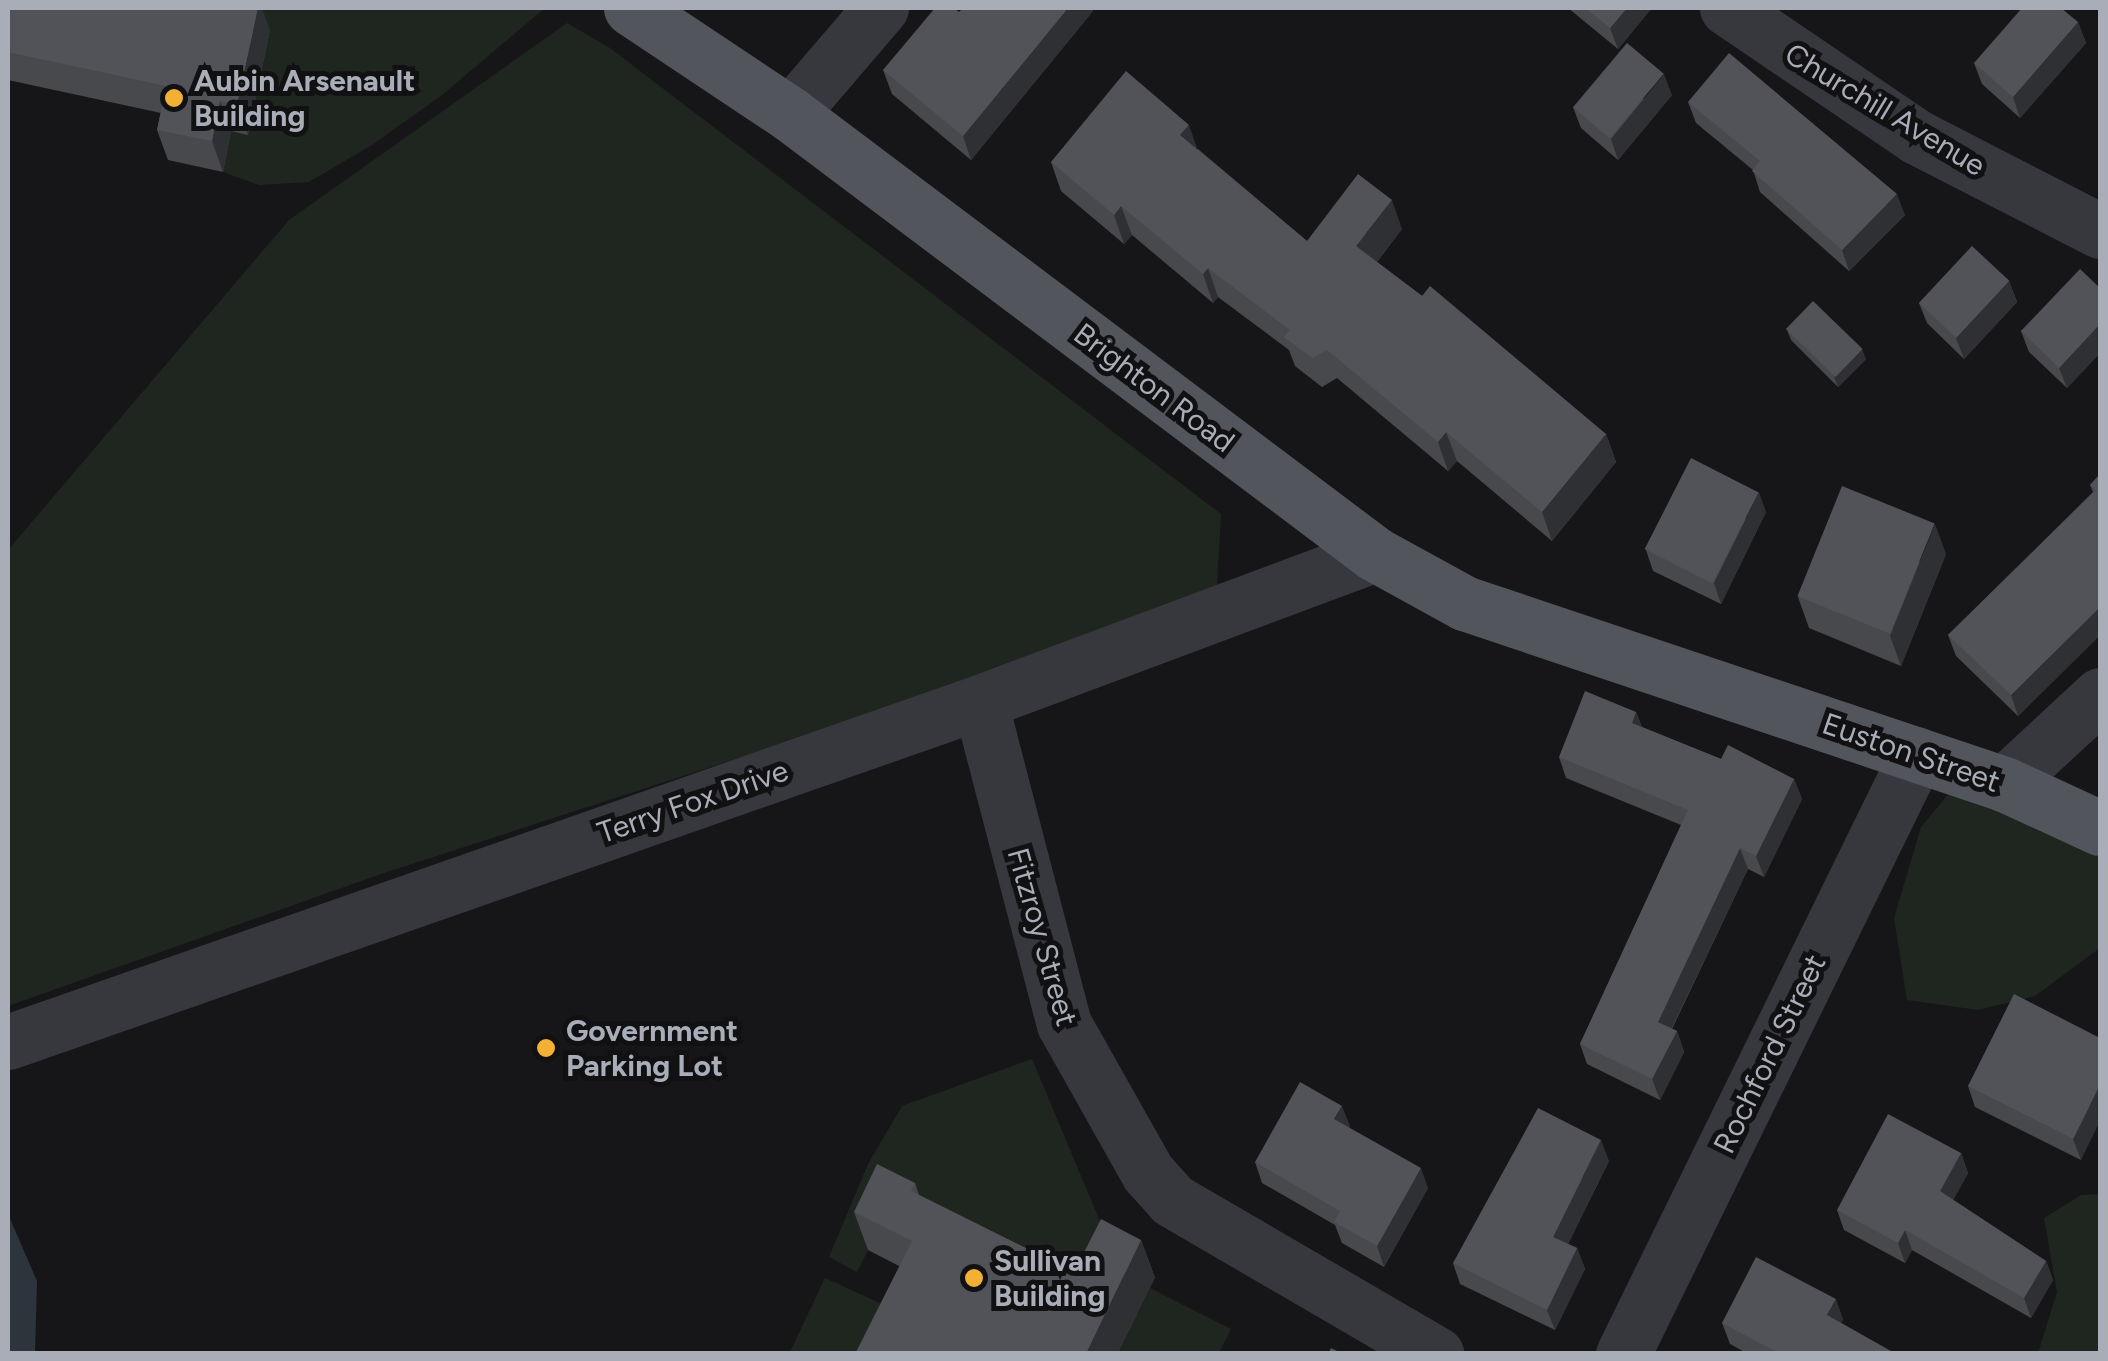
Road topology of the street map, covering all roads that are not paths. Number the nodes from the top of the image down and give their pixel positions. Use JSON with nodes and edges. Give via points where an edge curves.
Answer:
{"nodes":[{"id":1,"x":631,"y":8,"type":"edge"},
{"id":2,"x":881,"y":8,"type":"edge"},
{"id":3,"x":1727,"y":8,"type":"edge"},
{"id":4,"x":790,"y":114,"type":"junction"},
{"id":5,"x":2100,"y":231,"type":"edge"},
{"id":6,"x":1375,"y":554,"type":"junction"},
{"id":7,"x":1718,"y":688,"type":"joint"},
{"id":8,"x":2100,"y":694,"type":"edge"},
{"id":9,"x":980,"y":702,"type":"junction"},
{"id":10,"x":1917,"y":754,"type":"junction"},
{"id":11,"x":2004,"y":784,"type":"junction"},
{"id":12,"x":2100,"y":828,"type":"edge"},
{"id":13,"x":8,"y":1042,"type":"edge"},
{"id":14,"x":1436,"y":1354,"type":"edge"},
{"id":15,"x":1623,"y":1354,"type":"edge"}],
"edges":[{"from":1,"to":4,"type":"main road","name":"Brighton Road"},
{"from":2,"to":4,"type":"street"},
{"from":3,"to":5,"type":"street","name":"Churchill Avenue","via":[[1917,138]]},
{"from":4,"to":6,"type":"main road","name":"Brighton Road"},
{"from":6,"to":7,"type":"main road","name":"Brighton Road","via":[[1464,603]]},
{"from":6,"to":9,"type":"street","name":"Terry Fox Drive"},
{"from":7,"to":10,"type":"main road","name":"Euston Street"},
{"from":8,"to":11,"type":"street"},
{"from":9,"to":13,"type":"street","name":"Terry Fox Drive"},
{"from":9,"to":14,"type":"street","name":"Fitzroy Street","via":[[1064,1024],[1148,1173],[1172,1200]]},
{"from":10,"to":11,"type":"main road","name":"Euston Street"},
{"from":10,"to":15,"type":"street","name":"Rochford Street"},
{"from":11,"to":12,"type":"main road","name":"Euston Street"}]}
